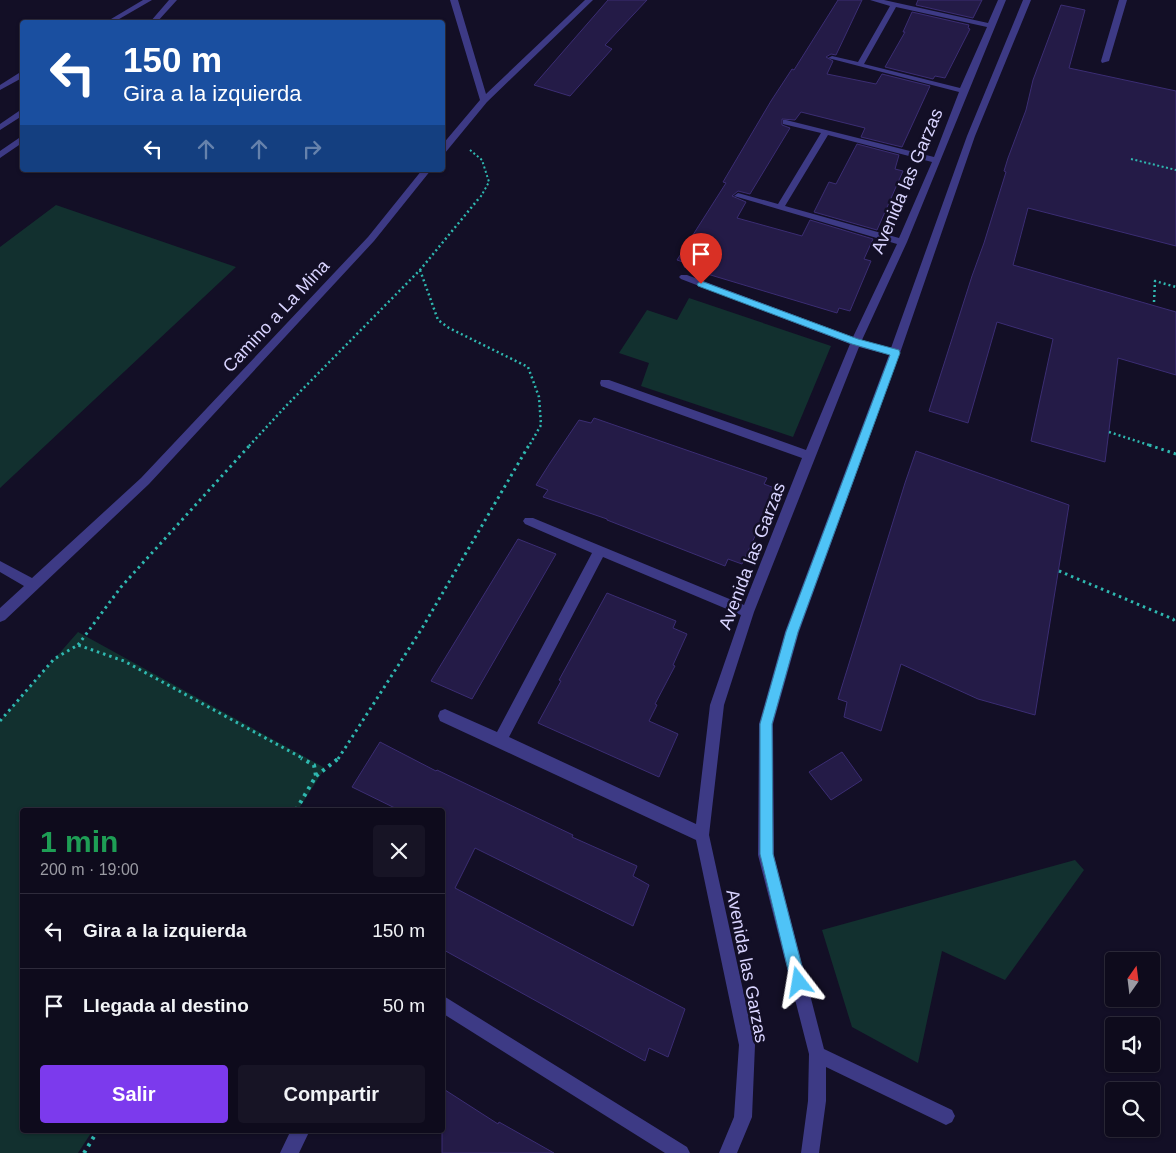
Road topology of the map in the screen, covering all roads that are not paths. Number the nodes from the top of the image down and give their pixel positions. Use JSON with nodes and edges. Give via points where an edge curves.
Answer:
{"nodes":[{"id":1,"x":148,"y":0,"type":"edge"},
{"id":2,"x":173,"y":0,"type":"edge"},
{"id":3,"x":454,"y":0,"type":"edge"},
{"id":4,"x":589,"y":0,"type":"edge"},
{"id":5,"x":874,"y":0,"type":"edge"},
{"id":6,"x":1002,"y":0,"type":"edge"},
{"id":7,"x":1027,"y":0,"type":"edge"},
{"id":8,"x":1123,"y":0,"type":"edge"},
{"id":9,"x":894,"y":4,"type":"junction"},
{"id":10,"x":113,"y":20,"type":"edge"},
{"id":11,"x":157,"y":20,"type":"edge"},
{"id":12,"x":991,"y":26,"type":"junction"},
{"id":13,"x":832,"y":58,"type":"dead end"},
{"id":14,"x":1105,"y":60,"type":"dead end"},
{"id":15,"x":860,"y":65,"type":"junction"},
{"id":16,"x":20,"y":76,"type":"edge"},
{"id":17,"x":0,"y":88,"type":"edge"},
{"id":18,"x":963,"y":91,"type":"junction"},
{"id":19,"x":484,"y":100,"type":"junction"},
{"id":20,"x":20,"y":114,"type":"edge"},
{"id":21,"x":786,"y":122,"type":"dead end"},
{"id":22,"x":0,"y":128,"type":"edge"},
{"id":23,"x":826,"y":132,"type":"junction"},
{"id":24,"x":960,"y":134,"type":"junction"},
{"id":25,"x":20,"y":141,"type":"edge"},
{"id":26,"x":445,"y":148,"type":"edge"},
{"id":27,"x":0,"y":155,"type":"edge"},
{"id":28,"x":936,"y":160,"type":"junction"},
{"id":29,"x":425,"y":172,"type":"edge"},
{"id":30,"x":738,"y":196,"type":"dead end"},
{"id":31,"x":780,"y":208,"type":"junction"},
{"id":32,"x":902,"y":242,"type":"junction"},
{"id":33,"x":684,"y":278,"type":"dead end"},
{"id":34,"x":856,"y":342,"type":"junction"},
{"id":35,"x":896,"y":353,"type":"junction"},
{"id":36,"x":605,"y":383,"type":"dead end"},
{"id":37,"x":809,"y":456,"type":"junction"},
{"id":38,"x":529,"y":521,"type":"dead end"},
{"id":39,"x":600,"y":550,"type":"junction"},
{"id":40,"x":0,"y":566,"type":"edge"},
{"id":41,"x":32,"y":584,"type":"junction"},
{"id":42,"x":748,"y":612,"type":"junction"},
{"id":43,"x":0,"y":616,"type":"edge"},
{"id":44,"x":445,"y":716,"type":"dead end"},
{"id":45,"x":500,"y":740,"type":"junction"},
{"id":46,"x":702,"y":835,"type":"junction"},
{"id":47,"x":445,"y":1004,"type":"edge"},
{"id":48,"x":818,"y":1054,"type":"junction"},
{"id":49,"x":946,"y":1116,"type":"dead end"},
{"id":50,"x":299,"y":1133,"type":"edge"},
{"id":51,"x":289,"y":1153,"type":"edge"},
{"id":52,"x":681,"y":1153,"type":"edge"},
{"id":53,"x":728,"y":1153,"type":"edge"},
{"id":54,"x":810,"y":1153,"type":"edge"}],
"edges":[{"from":1,"to":10,"type":"street"},
{"from":2,"to":11,"type":"street"},
{"from":3,"to":19,"type":"street"},
{"from":4,"to":19,"type":"street"},
{"from":5,"to":9,"type":"street"},
{"from":6,"to":12,"type":"street","name":"Avenida las Garzas"},
{"from":7,"to":24,"type":"street","name":"Avenida las Garzas"},
{"from":8,"to":14,"type":"street"},
{"from":9,"to":12,"type":"street"},
{"from":9,"to":15,"type":"street"},
{"from":12,"to":18,"type":"street","name":"Avenida las Garzas"},
{"from":13,"to":15,"type":"street"},
{"from":15,"to":18,"type":"street"},
{"from":16,"to":17,"type":"street"},
{"from":18,"to":24,"type":"street","name":"Avenida las Garzas"},
{"from":19,"to":26,"type":"street"},
{"from":20,"to":22,"type":"street"},
{"from":21,"to":23,"type":"street"},
{"from":23,"to":28,"type":"street"},
{"from":23,"to":31,"type":"street"},
{"from":24,"to":28,"type":"street","name":"Avenida las Garzas"},
{"from":24,"to":35,"type":"street","name":"Avenida las Garzas"},
{"from":25,"to":27,"type":"street"},
{"from":28,"to":32,"type":"street","name":"Avenida las Garzas"},
{"from":29,"to":41,"type":"street","name":"Camino a La Mina","via":[[371,239],[145,481]]},
{"from":30,"to":31,"type":"street"},
{"from":31,"to":32,"type":"street"},
{"from":32,"to":34,"type":"street","name":"Avenida las Garzas"},
{"from":33,"to":34,"type":"street"},
{"from":34,"to":35,"type":"street"},
{"from":34,"to":37,"type":"street","name":"Avenida las Garzas"},
{"from":35,"to":48,"type":"street","name":"Avenida las Garzas","via":[[792,632],[766,724],[766,854]]},
{"from":36,"to":37,"type":"street"},
{"from":37,"to":42,"type":"street","name":"Avenida las Garzas"},
{"from":38,"to":39,"type":"street"},
{"from":39,"to":42,"type":"street"},
{"from":39,"to":45,"type":"street"},
{"from":40,"to":41,"type":"street"},
{"from":41,"to":43,"type":"street","name":"Camino a La Mina"},
{"from":42,"to":46,"type":"street","name":"Avenida las Garzas","via":[[717,705]]},
{"from":44,"to":45,"type":"street"},
{"from":45,"to":46,"type":"street"},
{"from":46,"to":53,"type":"street","name":"Avenida las Garzas","via":[[747,1045],[743,1117]]},
{"from":47,"to":52,"type":"street"},
{"from":48,"to":49,"type":"street"},
{"from":48,"to":54,"type":"street","name":"Avenida las Garzas","via":[[817,1101]]},
{"from":50,"to":51,"type":"street"}]}
